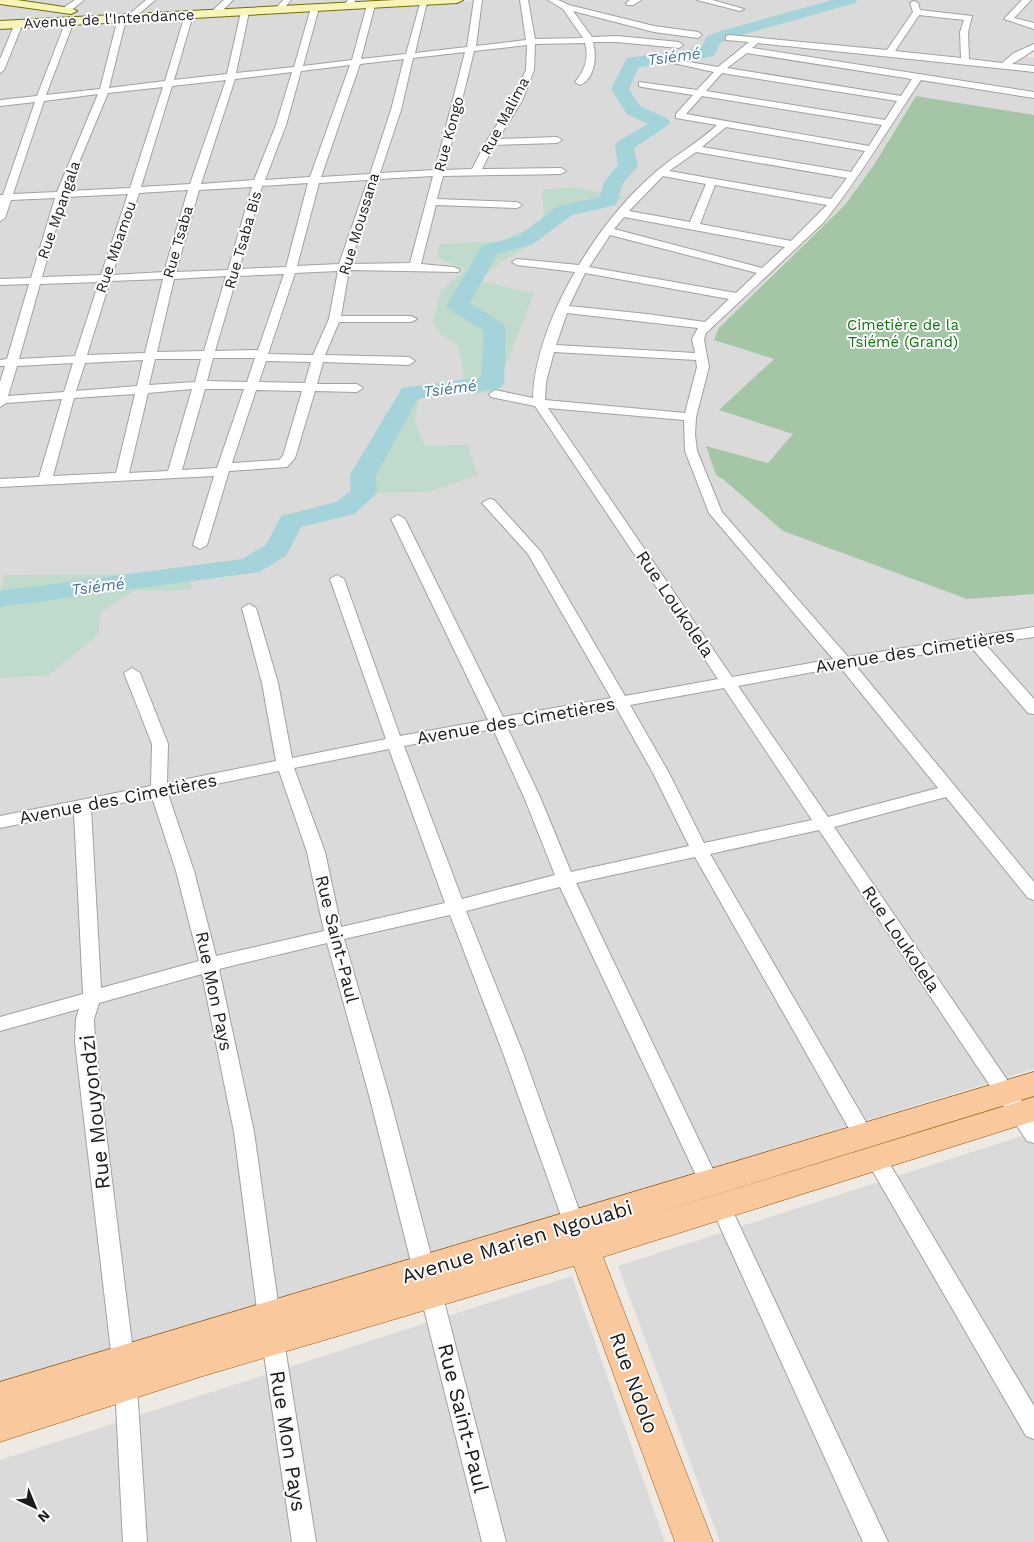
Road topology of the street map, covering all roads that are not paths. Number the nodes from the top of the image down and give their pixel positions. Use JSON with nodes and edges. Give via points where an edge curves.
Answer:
{"nodes":[{"id":1,"x":80,"y":0,"type":"edge"},
{"id":2,"x":151,"y":0,"type":"edge"},
{"id":3,"x":229,"y":0,"type":"edge"},
{"id":4,"x":287,"y":0,"type":"edge"},
{"id":5,"x":457,"y":0,"type":"edge"},
{"id":6,"x":478,"y":0,"type":"edge"},
{"id":7,"x":524,"y":0,"type":"edge"},
{"id":8,"x":552,"y":0,"type":"edge"},
{"id":9,"x":701,"y":0,"type":"edge"},
{"id":10,"x":1026,"y":0,"type":"edge"},
{"id":11,"x":913,"y":1,"type":"dead end"},
{"id":12,"x":2,"y":2,"type":"edge"},
{"id":13,"x":423,"y":2,"type":"junction"},
{"id":14,"x":349,"y":3,"type":"edge"},
{"id":15,"x":371,"y":5,"type":"junction"},
{"id":16,"x":566,"y":7,"type":"junction"},
{"id":17,"x":315,"y":8,"type":"junction"},
{"id":18,"x":740,"y":9,"type":"dead end"},
{"id":19,"x":278,"y":10,"type":"junction"},
{"id":20,"x":245,"y":12,"type":"junction"},
{"id":21,"x":917,"y":12,"type":"junction"},
{"id":22,"x":215,"y":13,"type":"junction"},
{"id":23,"x":189,"y":14,"type":"junction"},
{"id":24,"x":68,"y":16,"type":"junction"},
{"id":25,"x":126,"y":18,"type":"junction"},
{"id":26,"x":19,"y":23,"type":"junction"},
{"id":27,"x":0,"y":24,"type":"edge"},
{"id":28,"x":1034,"y":26,"type":"edge"},
{"id":29,"x":698,"y":35,"type":"dead end"},
{"id":30,"x":588,"y":38,"type":"junction"},
{"id":31,"x":729,"y":38,"type":"dead end"},
{"id":32,"x":756,"y":41,"type":"junction"},
{"id":33,"x":531,"y":42,"type":"junction"},
{"id":34,"x":679,"y":45,"type":"dead end"},
{"id":35,"x":471,"y":47,"type":"junction"},
{"id":36,"x":1034,"y":47,"type":"edge"},
{"id":37,"x":746,"y":50,"type":"junction"},
{"id":38,"x":889,"y":53,"type":"junction"},
{"id":39,"x":411,"y":55,"type":"junction"},
{"id":40,"x":965,"y":60,"type":"junction"},
{"id":41,"x":356,"y":62,"type":"junction"},
{"id":42,"x":676,"y":63,"type":"dead end"},
{"id":43,"x":1005,"y":65,"type":"junction"},
{"id":44,"x":296,"y":69,"type":"junction"},
{"id":45,"x":1034,"y":69,"type":"edge"},
{"id":46,"x":0,"y":70,"type":"edge"},
{"id":47,"x":720,"y":70,"type":"junction"},
{"id":48,"x":231,"y":77,"type":"junction"},
{"id":49,"x":918,"y":77,"type":"junction"},
{"id":50,"x":580,"y":82,"type":"dead end"},
{"id":51,"x":170,"y":84,"type":"junction"},
{"id":52,"x":642,"y":84,"type":"dead end"},
{"id":53,"x":104,"y":92,"type":"junction"},
{"id":54,"x":701,"y":93,"type":"junction"},
{"id":55,"x":1034,"y":95,"type":"edge"},
{"id":56,"x":42,"y":99,"type":"junction"},
{"id":57,"x":902,"y":100,"type":"junction"},
{"id":58,"x":0,"y":103,"type":"edge"},
{"id":59,"x":887,"y":123,"type":"junction"},
{"id":60,"x":724,"y":124,"type":"junction"},
{"id":61,"x":557,"y":140,"type":"dead end"},
{"id":62,"x":490,"y":142,"type":"junction"},
{"id":63,"x":696,"y":149,"type":"junction"},
{"id":64,"x":871,"y":149,"type":"junction"},
{"id":65,"x":561,"y":171,"type":"dead end"},
{"id":66,"x":476,"y":172,"type":"junction"},
{"id":67,"x":438,"y":173,"type":"junction"},
{"id":68,"x":663,"y":173,"type":"junction"},
{"id":69,"x":855,"y":176,"type":"junction"},
{"id":70,"x":371,"y":179,"type":"junction"},
{"id":71,"x":314,"y":181,"type":"junction"},
{"id":72,"x":712,"y":182,"type":"junction"},
{"id":73,"x":258,"y":184,"type":"junction"},
{"id":74,"x":195,"y":188,"type":"junction"},
{"id":75,"x":136,"y":191,"type":"junction"},
{"id":76,"x":62,"y":194,"type":"junction"},
{"id":77,"x":4,"y":198,"type":"edge"},
{"id":78,"x":431,"y":202,"type":"junction"},
{"id":79,"x":835,"y":203,"type":"junction"},
{"id":80,"x":517,"y":205,"type":"dead end"},
{"id":81,"x":622,"y":214,"type":"junction"},
{"id":82,"x":0,"y":218,"type":"edge"},
{"id":83,"x":694,"y":226,"type":"junction"},
{"id":84,"x":608,"y":230,"type":"junction"},
{"id":85,"x":793,"y":246,"type":"junction"},
{"id":86,"x":517,"y":262,"type":"dead end"},
{"id":87,"x":344,"y":266,"type":"junction"},
{"id":88,"x":415,"y":266,"type":"junction"},
{"id":89,"x":581,"y":269,"type":"junction"},
{"id":90,"x":292,"y":270,"type":"junction"},
{"id":91,"x":454,"y":270,"type":"dead end"},
{"id":92,"x":234,"y":272,"type":"junction"},
{"id":93,"x":764,"y":272,"type":"junction"},
{"id":94,"x":169,"y":276,"type":"junction"},
{"id":95,"x":105,"y":278,"type":"junction"},
{"id":96,"x":35,"y":281,"type":"junction"},
{"id":97,"x":0,"y":282,"type":"edge"},
{"id":98,"x":737,"y":298,"type":"junction"},
{"id":99,"x":564,"y":309,"type":"junction"},
{"id":100,"x":335,"y":319,"type":"junction"},
{"id":101,"x":411,"y":319,"type":"dead end"},
{"id":102,"x":706,"y":326,"type":"junction"},
{"id":103,"x":549,"y":348,"type":"junction"},
{"id":104,"x":210,"y":354,"type":"junction"},
{"id":105,"x":261,"y":355,"type":"junction"},
{"id":106,"x":150,"y":356,"type":"junction"},
{"id":107,"x":700,"y":357,"type":"junction"},
{"id":108,"x":318,"y":358,"type":"junction"},
{"id":109,"x":79,"y":360,"type":"junction"},
{"id":110,"x":409,"y":362,"type":"dead end"},
{"id":111,"x":6,"y":363,"type":"edge"},
{"id":112,"x":201,"y":386,"type":"junction"},
{"id":113,"x":253,"y":386,"type":"junction"},
{"id":114,"x":310,"y":386,"type":"junction"},
{"id":115,"x":143,"y":388,"type":"junction"},
{"id":116,"x":357,"y":388,"type":"dead end"},
{"id":117,"x":495,"y":394,"type":"dead end"},
{"id":118,"x":69,"y":395,"type":"junction"},
{"id":119,"x":0,"y":401,"type":"edge"},
{"id":120,"x":539,"y":403,"type":"junction"},
{"id":121,"x":690,"y":417,"type":"junction"},
{"id":122,"x":223,"y":469,"type":"junction"},
{"id":123,"x":174,"y":474,"type":"junction"},
{"id":124,"x":122,"y":476,"type":"junction"},
{"id":125,"x":45,"y":480,"type":"junction"},
{"id":126,"x":0,"y":483,"type":"edge"},
{"id":127,"x":489,"y":503,"type":"dead end"},
{"id":128,"x":398,"y":518,"type":"dead end"},
{"id":129,"x":200,"y":545,"type":"dead end"},
{"id":130,"x":337,"y":579,"type":"dead end"},
{"id":131,"x":249,"y":608,"type":"dead end"},
{"id":132,"x":1034,"y":632,"type":"edge"},
{"id":133,"x":973,"y":640,"type":"junction"},
{"id":134,"x":844,"y":662,"type":"junction"},
{"id":135,"x":132,"y":673,"type":"dead end"},
{"id":136,"x":728,"y":682,"type":"junction"},
{"id":137,"x":620,"y":703,"type":"junction"},
{"id":138,"x":1034,"y":709,"type":"edge"},
{"id":139,"x":498,"y":724,"type":"junction"},
{"id":140,"x":395,"y":743,"type":"junction"},
{"id":141,"x":285,"y":765,"type":"junction"},
{"id":142,"x":949,"y":791,"type":"junction"},
{"id":143,"x":159,"y":792,"type":"junction"},
{"id":144,"x":82,"y":805,"type":"junction"},
{"id":145,"x":0,"y":822,"type":"edge"},
{"id":146,"x":822,"y":824,"type":"junction"},
{"id":147,"x":699,"y":850,"type":"junction"},
{"id":148,"x":565,"y":879,"type":"junction"},
{"id":149,"x":1034,"y":894,"type":"edge"},
{"id":150,"x":456,"y":907,"type":"junction"},
{"id":151,"x":334,"y":935,"type":"junction"},
{"id":152,"x":209,"y":965,"type":"junction"},
{"id":153,"x":92,"y":997,"type":"junction"},
{"id":154,"x":0,"y":1024,"type":"edge"},
{"id":155,"x":1025,"y":1107,"type":"edge"},
{"id":156,"x":869,"y":1146,"type":"junction"},
{"id":157,"x":715,"y":1194,"type":"junction"},
{"id":158,"x":579,"y":1236,"type":"junction"},
{"id":159,"x":427,"y":1282,"type":"junction"},
{"id":160,"x":271,"y":1329,"type":"junction"},
{"id":161,"x":125,"y":1373,"type":"junction"},
{"id":162,"x":0,"y":1398,"type":"edge"},
{"id":163,"x":0,"y":1425,"type":"edge"},
{"id":164,"x":1034,"y":1428,"type":"edge"},
{"id":165,"x":135,"y":1542,"type":"edge"},
{"id":166,"x":304,"y":1542,"type":"edge"},
{"id":167,"x":494,"y":1542,"type":"edge"},
{"id":168,"x":694,"y":1542,"type":"edge"},
{"id":169,"x":876,"y":1542,"type":"edge"}],
"edges":[{"from":1,"to":24,"type":"street"},
{"from":2,"to":25,"type":"street"},
{"from":3,"to":22,"type":"street"},
{"from":4,"to":19,"type":"street"},
{"from":5,"to":13,"type":"street","name":"Avenue de l'Intendance"},
{"from":6,"to":35,"type":"street","name":"Rue Kongo"},
{"from":7,"to":33,"type":"street","name":"Rue Malima"},
{"from":8,"to":16,"type":"street"},
{"from":9,"to":18,"type":"street"},
{"from":10,"to":28,"type":"street","via":[[1008,19]]},
{"from":11,"to":21,"type":"street"},
{"from":12,"to":24,"type":"street"},
{"from":13,"to":15,"type":"street","name":"Avenue de l'Intendance"},
{"from":13,"to":39,"type":"street","name":"Rue Moussana"},
{"from":14,"to":15,"type":"street","name":"Avenue de l'Intendance"},
{"from":14,"to":17,"type":"street","name":"Avenue de l'Intendance"},
{"from":15,"to":41,"type":"street"},
{"from":16,"to":29,"type":"street","via":[[654,29]]},
{"from":16,"to":30,"type":"street"},
{"from":17,"to":19,"type":"street","name":"Avenue de l'Intendance"},
{"from":17,"to":44,"type":"street","name":"Rue Tsaba Bis"},
{"from":19,"to":20,"type":"street","name":"Avenue de l'Intendance"},
{"from":20,"to":22,"type":"street","name":"Avenue de l'Intendance"},
{"from":20,"to":48,"type":"street","name":"Rue Tsaba"},
{"from":21,"to":38,"type":"street"},
{"from":21,"to":40,"type":"street","via":[[969,18],[964,32]]},
{"from":22,"to":23,"type":"street","name":"Avenue de l'Intendance"},
{"from":23,"to":25,"type":"street","name":"Avenue de l'Intendance"},
{"from":23,"to":51,"type":"street","name":"Rue Mbamou"},
{"from":24,"to":25,"type":"street","name":"Avenue de l'Intendance"},
{"from":24,"to":26,"type":"street","name":"Avenue de l'Intendance"},
{"from":24,"to":56,"type":"street"},
{"from":25,"to":53,"type":"street","name":"Rue Mpangala"},
{"from":26,"to":27,"type":"street","name":"Avenue de l'Intendance"},
{"from":26,"to":46,"type":"street"},
{"from":30,"to":33,"type":"street"},
{"from":30,"to":34,"type":"street"},
{"from":30,"to":50,"type":"street","via":[[592,53],[586,76]]},
{"from":31,"to":32,"type":"street"},
{"from":32,"to":37,"type":"street"},
{"from":32,"to":38,"type":"street"},
{"from":33,"to":35,"type":"street"},
{"from":33,"to":62,"type":"street","name":"Rue Malima","via":[[530,70],[517,100]]},
{"from":35,"to":39,"type":"street"},
{"from":35,"to":67,"type":"street","name":"Rue Kongo"},
{"from":36,"to":43,"type":"street"},
{"from":37,"to":47,"type":"street"},
{"from":37,"to":49,"type":"street"},
{"from":38,"to":40,"type":"street"},
{"from":39,"to":41,"type":"street"},
{"from":39,"to":70,"type":"street","name":"Rue Moussana","via":[[396,110]]},
{"from":40,"to":43,"type":"street"},
{"from":41,"to":44,"type":"street"},
{"from":41,"to":71,"type":"street"},
{"from":42,"to":47,"type":"street"},
{"from":43,"to":45,"type":"street"},
{"from":44,"to":48,"type":"street"},
{"from":44,"to":73,"type":"street","name":"Rue Tsaba Bis"},
{"from":47,"to":54,"type":"street"},
{"from":47,"to":57,"type":"street"},
{"from":48,"to":51,"type":"street"},
{"from":48,"to":74,"type":"street","name":"Rue Tsaba"},
{"from":49,"to":55,"type":"street"},
{"from":49,"to":57,"type":"street"},
{"from":51,"to":53,"type":"street"},
{"from":51,"to":75,"type":"street","name":"Rue Mbamou"},
{"from":52,"to":54,"type":"street"},
{"from":53,"to":56,"type":"street"},
{"from":53,"to":76,"type":"street","name":"Rue Mpangala"},
{"from":54,"to":59,"type":"street"},
{"from":54,"to":60,"type":"street","via":[[679,116]]},
{"from":56,"to":58,"type":"street"},
{"from":56,"to":77,"type":"street"},
{"from":57,"to":59,"type":"street"},
{"from":59,"to":64,"type":"street"},
{"from":60,"to":63,"type":"street"},
{"from":60,"to":64,"type":"street"},
{"from":61,"to":62,"type":"street"},
{"from":62,"to":66,"type":"street","name":"Rue Malima"},
{"from":63,"to":68,"type":"street"},
{"from":63,"to":69,"type":"street"},
{"from":64,"to":69,"type":"street"},
{"from":65,"to":66,"type":"street"},
{"from":66,"to":67,"type":"street"},
{"from":67,"to":70,"type":"street"},
{"from":67,"to":78,"type":"street","name":"Rue Kongo"},
{"from":68,"to":72,"type":"street"},
{"from":68,"to":81,"type":"street"},
{"from":69,"to":79,"type":"street"},
{"from":70,"to":71,"type":"street"},
{"from":70,"to":87,"type":"street","name":"Rue Moussana"},
{"from":71,"to":73,"type":"street"},
{"from":71,"to":90,"type":"street"},
{"from":72,"to":79,"type":"street"},
{"from":72,"to":83,"type":"street"},
{"from":73,"to":74,"type":"street"},
{"from":73,"to":92,"type":"street","name":"Rue Tsaba Bis"},
{"from":74,"to":75,"type":"street"},
{"from":74,"to":94,"type":"street","name":"Rue Tsaba"},
{"from":75,"to":76,"type":"street"},
{"from":75,"to":95,"type":"street","name":"Rue Mbamou"},
{"from":76,"to":77,"type":"street"},
{"from":76,"to":96,"type":"street","name":"Rue Mpangala"},
{"from":77,"to":82,"type":"street"},
{"from":78,"to":80,"type":"street"},
{"from":78,"to":88,"type":"street","name":"Rue Kongo"},
{"from":79,"to":85,"type":"street"},
{"from":81,"to":83,"type":"street"},
{"from":81,"to":84,"type":"street"},
{"from":83,"to":85,"type":"street"},
{"from":84,"to":89,"type":"street"},
{"from":84,"to":93,"type":"street"},
{"from":85,"to":93,"type":"street"},
{"from":86,"to":89,"type":"street"},
{"from":87,"to":88,"type":"street"},
{"from":87,"to":90,"type":"street"},
{"from":87,"to":100,"type":"street","name":"Rue Moussana"},
{"from":88,"to":91,"type":"street"},
{"from":89,"to":98,"type":"street"},
{"from":89,"to":99,"type":"street"},
{"from":90,"to":92,"type":"street"},
{"from":90,"to":105,"type":"street"},
{"from":92,"to":94,"type":"street"},
{"from":92,"to":104,"type":"street","name":"Rue Tsaba Bis"},
{"from":93,"to":98,"type":"street"},
{"from":94,"to":95,"type":"street"},
{"from":94,"to":106,"type":"street","name":"Rue Tsaba"},
{"from":95,"to":96,"type":"street"},
{"from":95,"to":109,"type":"street","name":"Rue Mbamou"},
{"from":96,"to":97,"type":"street"},
{"from":96,"to":111,"type":"street","name":"Rue Mpangala"},
{"from":98,"to":102,"type":"street"},
{"from":99,"to":102,"type":"street"},
{"from":99,"to":103,"type":"street","via":[[554,328]]},
{"from":100,"to":101,"type":"street"},
{"from":100,"to":108,"type":"street","name":"Rue Moussana"},
{"from":102,"to":107,"type":"street","via":[[698,339]]},
{"from":103,"to":107,"type":"street"},
{"from":103,"to":120,"type":"street","via":[[541,374]]},
{"from":104,"to":105,"type":"street"},
{"from":104,"to":106,"type":"street"},
{"from":104,"to":112,"type":"street","name":"Rue Tsaba Bis"},
{"from":105,"to":108,"type":"street"},
{"from":105,"to":113,"type":"street"},
{"from":106,"to":109,"type":"street"},
{"from":106,"to":115,"type":"street","name":"Rue Tsaba"},
{"from":107,"to":121,"type":"street","via":[[703,367]]},
{"from":108,"to":110,"type":"street"},
{"from":108,"to":114,"type":"street","name":"Rue Moussana"},
{"from":109,"to":111,"type":"street"},
{"from":109,"to":118,"type":"street","name":"Rue Mbamou"},
{"from":111,"to":119,"type":"street","name":"Rue Mpangala"},
{"from":112,"to":113,"type":"street"},
{"from":112,"to":115,"type":"street"},
{"from":112,"to":123,"type":"street","name":"Rue Tsaba Bis"},
{"from":113,"to":114,"type":"street"},
{"from":113,"to":122,"type":"street"},
{"from":114,"to":116,"type":"street"},
{"from":114,"to":122,"type":"street","name":"Rue Moussana","via":[[289,458],[282,464]]},
{"from":115,"to":118,"type":"street"},
{"from":115,"to":124,"type":"street","name":"Rue Tsaba"},
{"from":117,"to":120,"type":"street"},
{"from":118,"to":119,"type":"street"},
{"from":118,"to":125,"type":"street","name":"Rue Mbamou"},
{"from":120,"to":121,"type":"street"},
{"from":120,"to":136,"type":"street","name":"Rue Loukolela"},
{"from":121,"to":134,"type":"street","via":[[691,451],[716,513]]},
{"from":122,"to":123,"type":"street"},
{"from":122,"to":129,"type":"street"},
{"from":123,"to":124,"type":"street"},
{"from":124,"to":125,"type":"street"},
{"from":125,"to":126,"type":"street"},
{"from":127,"to":137,"type":"street","via":[[534,552]]},
{"from":128,"to":139,"type":"street"},
{"from":130,"to":140,"type":"street"},
{"from":131,"to":141,"type":"street","name":"Rue Saint-Paul","via":[[270,683]]},
{"from":132,"to":133,"type":"street","name":"Avenue des Cimetières"},
{"from":133,"to":134,"type":"street","name":"Avenue des Cimetières"},
{"from":133,"to":138,"type":"street"},
{"from":134,"to":136,"type":"street","name":"Avenue des Cimetières"},
{"from":134,"to":142,"type":"street"},
{"from":135,"to":143,"type":"street","name":"Rue Mon Pays","via":[[160,744]]},
{"from":136,"to":137,"type":"street","name":"Avenue des Cimetières"},
{"from":136,"to":146,"type":"street","name":"Rue Loukolela"},
{"from":137,"to":139,"type":"street","name":"Avenue des Cimetières"},
{"from":137,"to":147,"type":"street","via":[[661,773]]},
{"from":139,"to":140,"type":"street","name":"Avenue des Cimetières"},
{"from":139,"to":148,"type":"street"},
{"from":140,"to":141,"type":"street","name":"Avenue des Cimetières"},
{"from":140,"to":150,"type":"street"},
{"from":141,"to":143,"type":"street","name":"Avenue des Cimetières"},
{"from":141,"to":151,"type":"street","name":"Rue Saint-Paul","via":[[316,852]]},
{"from":142,"to":146,"type":"street"},
{"from":142,"to":149,"type":"street"},
{"from":143,"to":144,"type":"street","name":"Avenue des Cimetières"},
{"from":143,"to":152,"type":"street","name":"Rue Mon Pays","via":[[185,871]]},
{"from":144,"to":145,"type":"street","name":"Avenue des Cimetières"},
{"from":144,"to":153,"type":"street","name":"Rue Mouyondzi"},
{"from":146,"to":147,"type":"street"},
{"from":146,"to":155,"type":"street","name":"Rue Loukolela"},
{"from":147,"to":148,"type":"street"},
{"from":147,"to":156,"type":"street"},
{"from":148,"to":150,"type":"street"},
{"from":148,"to":157,"type":"street"},
{"from":150,"to":151,"type":"street"},
{"from":150,"to":158,"type":"street"},
{"from":151,"to":152,"type":"street"},
{"from":151,"to":159,"type":"street","name":"Rue Saint-Paul"},
{"from":152,"to":153,"type":"street"},
{"from":152,"to":160,"type":"street","name":"Rue Mon Pays","via":[[244,1132]]},
{"from":153,"to":154,"type":"street"},
{"from":153,"to":161,"type":"street","name":"Rue Mouyondzi","via":[[85,1019],[85,1042]]},
{"from":155,"to":156,"type":"main road"},
{"from":156,"to":157,"type":"main road"},
{"from":156,"to":164,"type":"street"},
{"from":157,"to":158,"type":"main road"},
{"from":157,"to":169,"type":"street"},
{"from":158,"to":159,"type":"main road"},
{"from":158,"to":168,"type":"main road","name":"Rue Ndolo"},
{"from":159,"to":160,"type":"main road"},
{"from":159,"to":167,"type":"street","name":"Rue Saint-Paul"},
{"from":160,"to":161,"type":"main road"},
{"from":160,"to":166,"type":"street","name":"Rue Mon Pays"},
{"from":161,"to":162,"type":"main road"},
{"from":161,"to":163,"type":"main road"},
{"from":161,"to":165,"type":"street","name":"Rue Mouyondzi"}]}
